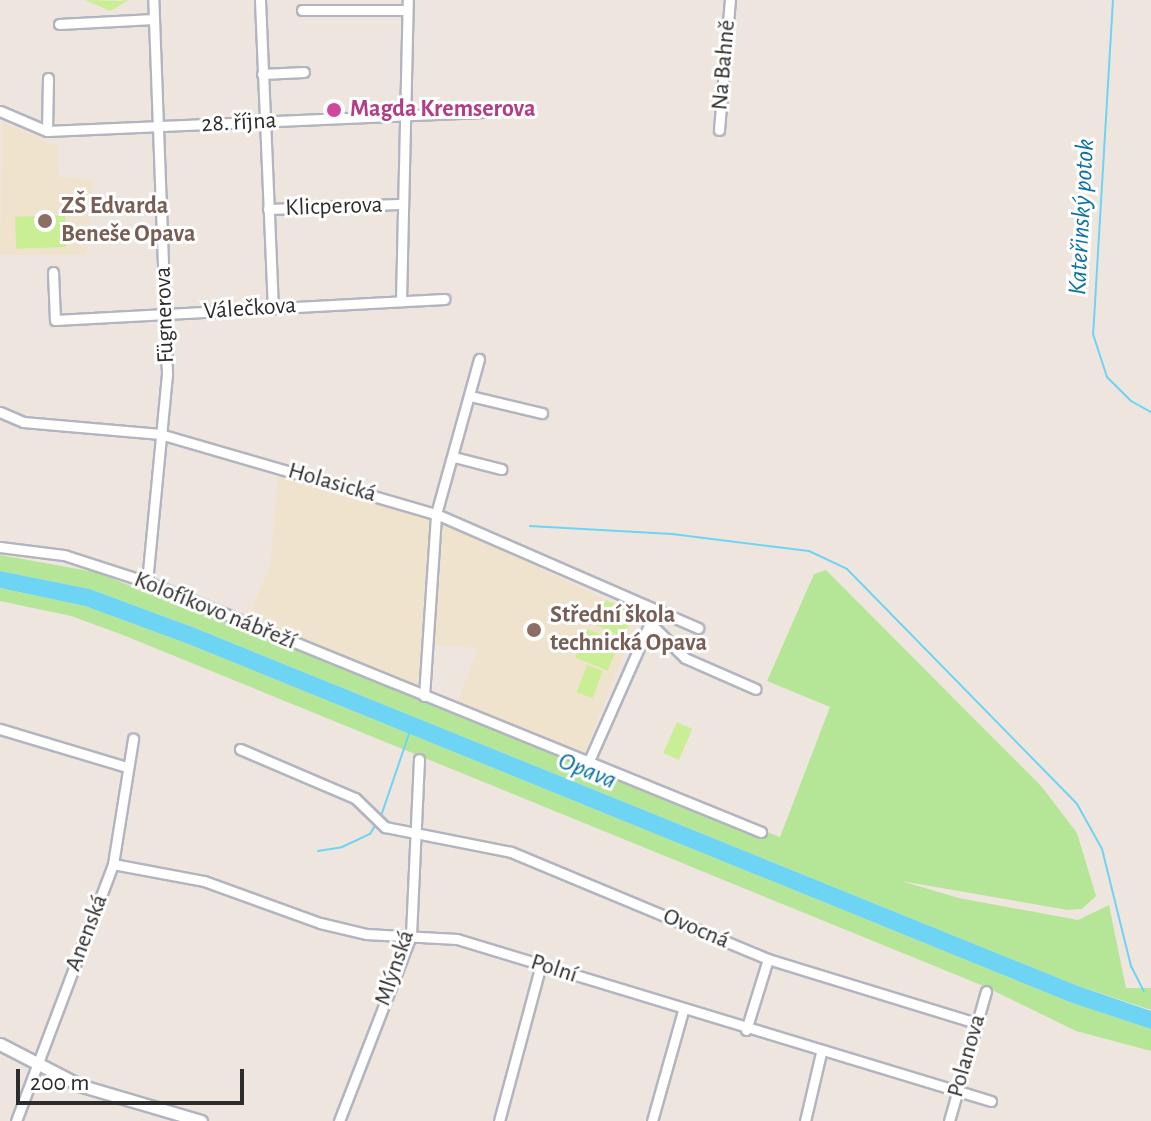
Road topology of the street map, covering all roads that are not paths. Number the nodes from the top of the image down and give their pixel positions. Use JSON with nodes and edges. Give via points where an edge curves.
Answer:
{"nodes":[{"id":1,"x":153,"y":0,"type":"edge"},
{"id":2,"x":260,"y":0,"type":"edge"},
{"id":3,"x":730,"y":0,"type":"edge"},
{"id":4,"x":337,"y":4,"type":"edge"},
{"id":5,"x":406,"y":5,"type":"edge"},
{"id":6,"x":302,"y":10,"type":"dead end"},
{"id":7,"x":154,"y":19,"type":"junction"},
{"id":8,"x":59,"y":24,"type":"dead end"},
{"id":9,"x":304,"y":72,"type":"dead end"},
{"id":10,"x":262,"y":74,"type":"junction"},
{"id":11,"x":48,"y":78,"type":"dead end"},
{"id":12,"x":0,"y":111,"type":"edge"},
{"id":13,"x":483,"y":112,"type":"dead end"},
{"id":14,"x":403,"y":115,"type":"junction"},
{"id":15,"x":265,"y":121,"type":"junction"},
{"id":16,"x":158,"y":127,"type":"junction"},
{"id":17,"x":719,"y":130,"type":"dead end"},
{"id":18,"x":47,"y":131,"type":"junction"},
{"id":19,"x":400,"y":204,"type":"junction"},
{"id":20,"x":268,"y":209,"type":"junction"},
{"id":21,"x":53,"y":272,"type":"dead end"},
{"id":22,"x":444,"y":299,"type":"dead end"},
{"id":23,"x":401,"y":300,"type":"junction"},
{"id":24,"x":273,"y":307,"type":"junction"},
{"id":25,"x":165,"y":315,"type":"junction"},
{"id":26,"x":479,"y":359,"type":"dead end"},
{"id":27,"x":470,"y":396,"type":"junction"},
{"id":28,"x":0,"y":412,"type":"edge"},
{"id":29,"x":542,"y":413,"type":"dead end"},
{"id":30,"x":160,"y":434,"type":"junction"},
{"id":31,"x":454,"y":457,"type":"junction"},
{"id":32,"x":501,"y":469,"type":"dead end"},
{"id":33,"x":436,"y":514,"type":"junction"},
{"id":34,"x":0,"y":547,"type":"edge"},
{"id":35,"x":147,"y":582,"type":"junction"},
{"id":36,"x":648,"y":609,"type":"junction"},
{"id":37,"x":650,"y":623,"type":"junction"},
{"id":38,"x":698,"y":628,"type":"dead end"},
{"id":39,"x":756,"y":689,"type":"dead end"},
{"id":40,"x":424,"y":696,"type":"junction"},
{"id":41,"x":0,"y":729,"type":"edge"},
{"id":42,"x":133,"y":739,"type":"dead end"},
{"id":43,"x":240,"y":749,"type":"dead end"},
{"id":44,"x":419,"y":759,"type":"dead end"},
{"id":45,"x":588,"y":763,"type":"junction"},
{"id":46,"x":127,"y":767,"type":"junction"},
{"id":47,"x":761,"y":832,"type":"dead end"},
{"id":48,"x":417,"y":835,"type":"junction"},
{"id":49,"x":113,"y":864,"type":"junction"},
{"id":50,"x":411,"y":935,"type":"junction"},
{"id":51,"x":768,"y":959,"type":"junction"},
{"id":52,"x":541,"y":964,"type":"junction"},
{"id":53,"x":986,"y":991,"type":"dead end"},
{"id":54,"x":683,"y":1011,"type":"junction"},
{"id":55,"x":976,"y":1023,"type":"junction"},
{"id":56,"x":746,"y":1030,"type":"junction"},
{"id":57,"x":0,"y":1044,"type":"edge"},
{"id":58,"x":821,"y":1053,"type":"junction"},
{"id":59,"x":37,"y":1065,"type":"junction"},
{"id":60,"x":956,"y":1093,"type":"junction"},
{"id":61,"x":991,"y":1101,"type":"dead end"},
{"id":62,"x":16,"y":1121,"type":"edge"},
{"id":63,"x":201,"y":1121,"type":"edge"},
{"id":64,"x":339,"y":1121,"type":"edge"},
{"id":65,"x":499,"y":1121,"type":"edge"},
{"id":66,"x":652,"y":1121,"type":"edge"},
{"id":67,"x":805,"y":1121,"type":"edge"},
{"id":68,"x":949,"y":1121,"type":"edge"}],
"edges":[{"from":1,"to":7,"type":"street","name":"Fügnerova"},
{"from":2,"to":10,"type":"street"},
{"from":3,"to":17,"type":"street","name":"Na Bahně"},
{"from":4,"to":5,"type":"street"},
{"from":4,"to":6,"type":"street"},
{"from":5,"to":14,"type":"street"},
{"from":7,"to":8,"type":"street"},
{"from":7,"to":16,"type":"street","name":"Fügnerova"},
{"from":9,"to":10,"type":"street"},
{"from":10,"to":15,"type":"street"},
{"from":11,"to":18,"type":"street"},
{"from":12,"to":18,"type":"street","name":"28. října"},
{"from":13,"to":14,"type":"street","name":"28. října"},
{"from":14,"to":15,"type":"street","name":"28. října"},
{"from":14,"to":19,"type":"street"},
{"from":15,"to":16,"type":"street","name":"28. října"},
{"from":15,"to":20,"type":"street"},
{"from":16,"to":18,"type":"street","name":"28. října"},
{"from":16,"to":25,"type":"street","name":"Fügnerova"},
{"from":19,"to":20,"type":"street","name":"Klicperova"},
{"from":19,"to":23,"type":"street"},
{"from":20,"to":24,"type":"street"},
{"from":21,"to":25,"type":"street","name":"Válečkova","via":[[55,320]]},
{"from":22,"to":23,"type":"street","name":"Válečkova"},
{"from":23,"to":24,"type":"street","name":"Válečkova"},
{"from":24,"to":25,"type":"street","name":"Válečkova"},
{"from":25,"to":30,"type":"street","name":"Fügnerova","via":[[167,373]]},
{"from":26,"to":27,"type":"street"},
{"from":27,"to":29,"type":"street"},
{"from":27,"to":31,"type":"street"},
{"from":28,"to":30,"type":"street","name":"Holasická","via":[[23,422]]},
{"from":30,"to":33,"type":"street","name":"Holasická"},
{"from":30,"to":35,"type":"street","name":"Fügnerova"},
{"from":31,"to":32,"type":"street"},
{"from":31,"to":33,"type":"street"},
{"from":33,"to":36,"type":"street","name":"Holasická"},
{"from":33,"to":40,"type":"street"},
{"from":34,"to":35,"type":"street","name":"Kolofíkovo nábřeží","via":[[64,555]]},
{"from":35,"to":40,"type":"street","name":"Kolofíkovo nábřeží"},
{"from":36,"to":37,"type":"street"},
{"from":36,"to":38,"type":"street","name":"Holasická"},
{"from":37,"to":39,"type":"street","via":[[685,658]]},
{"from":37,"to":45,"type":"street"},
{"from":40,"to":45,"type":"street","name":"Kolofíkovo nábřeží"},
{"from":41,"to":46,"type":"street"},
{"from":42,"to":46,"type":"street","name":"Anenská"},
{"from":43,"to":48,"type":"street","name":"Ovocná","via":[[355,798],[385,827]]},
{"from":44,"to":48,"type":"street","name":"Mlýnská"},
{"from":45,"to":47,"type":"street","name":"Kolofíkovo nábřeží"},
{"from":46,"to":49,"type":"street","name":"Anenská"},
{"from":48,"to":50,"type":"street","name":"Mlýnská"},
{"from":48,"to":51,"type":"street","name":"Ovocná","via":[[464,839],[511,852]]},
{"from":49,"to":50,"type":"street","name":"Polní","via":[[204,881],[366,934]]},
{"from":49,"to":59,"type":"street","name":"Anenská"},
{"from":50,"to":52,"type":"street","name":"Polní","via":[[457,939]]},
{"from":50,"to":64,"type":"street","name":"Mlýnská"},
{"from":51,"to":55,"type":"street","name":"Ovocná"},
{"from":51,"to":56,"type":"street"},
{"from":52,"to":54,"type":"street","name":"Polní"},
{"from":52,"to":65,"type":"street"},
{"from":53,"to":55,"type":"street","name":"Polanova"},
{"from":54,"to":56,"type":"street","name":"Polní"},
{"from":54,"to":66,"type":"street"},
{"from":55,"to":60,"type":"street","name":"Polanova"},
{"from":56,"to":58,"type":"street","name":"Polní"},
{"from":57,"to":59,"type":"street"},
{"from":58,"to":60,"type":"street","name":"Polní"},
{"from":58,"to":67,"type":"street"},
{"from":59,"to":62,"type":"street","name":"Anenská"},
{"from":59,"to":63,"type":"street","via":[[110,1096]]},
{"from":60,"to":61,"type":"street","name":"Polní"},
{"from":60,"to":68,"type":"street","name":"Polanova"}]}
